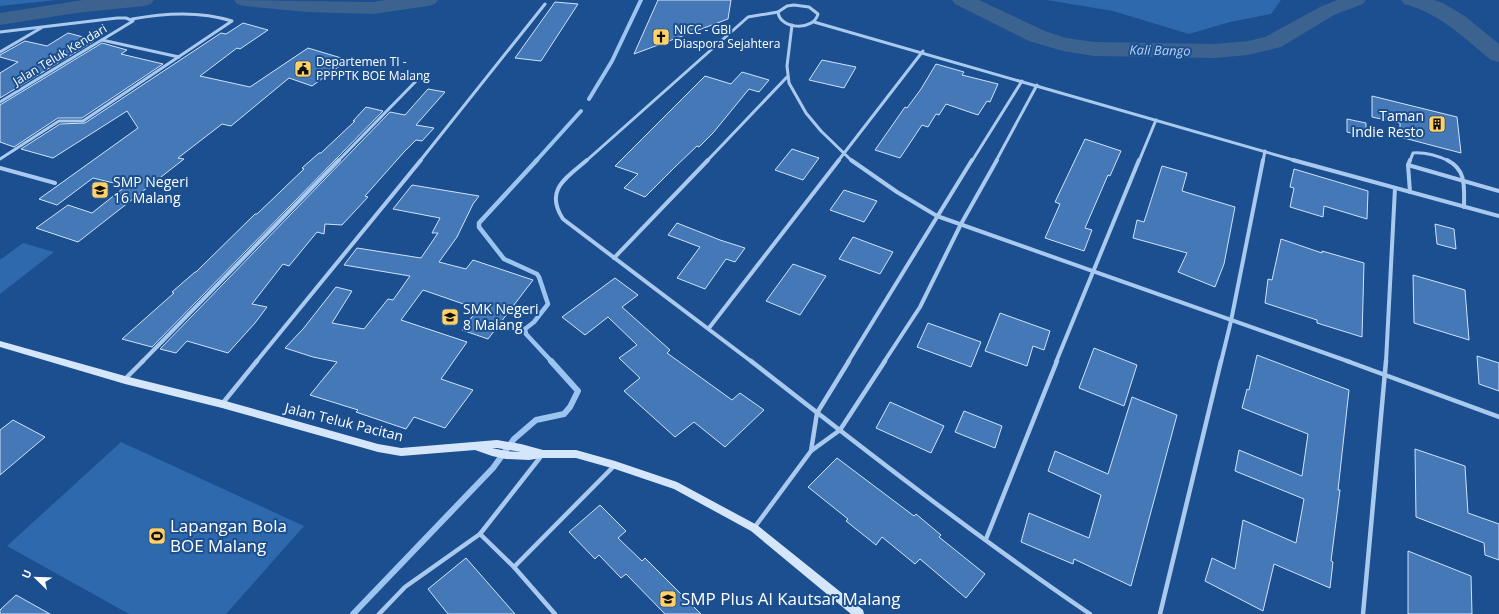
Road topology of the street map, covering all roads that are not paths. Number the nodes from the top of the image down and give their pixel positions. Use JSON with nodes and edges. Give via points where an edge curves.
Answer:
{"nodes":[{"id":1,"x":545,"y":4,"type":"dead end"},
{"id":2,"x":778,"y":12,"type":"junction"},
{"id":3,"x":132,"y":19,"type":"junction"},
{"id":4,"x":814,"y":22,"type":"junction"},
{"id":5,"x":792,"y":26,"type":"junction"},
{"id":6,"x":44,"y":27,"type":"junction"},
{"id":7,"x":0,"y":32,"type":"edge"},
{"id":8,"x":102,"y":40,"type":"junction"},
{"id":9,"x":923,"y":51,"type":"junction"},
{"id":10,"x":0,"y":52,"type":"edge"},
{"id":11,"x":179,"y":57,"type":"junction"},
{"id":12,"x":787,"y":77,"type":"junction"},
{"id":13,"x":419,"y":78,"type":"dead end"},
{"id":14,"x":1022,"y":81,"type":"junction"},
{"id":15,"x":1037,"y":85,"type":"junction"},
{"id":16,"x":0,"y":102,"type":"edge"},
{"id":17,"x":1156,"y":120,"type":"junction"},
{"id":18,"x":1265,"y":151,"type":"junction"},
{"id":19,"x":843,"y":153,"type":"junction"},
{"id":20,"x":0,"y":159,"type":"edge"},
{"id":21,"x":1408,"y":165,"type":"junction"},
{"id":22,"x":0,"y":168,"type":"edge"},
{"id":23,"x":1463,"y":181,"type":"junction"},
{"id":24,"x":55,"y":184,"type":"dead end"},
{"id":25,"x":1395,"y":188,"type":"junction"},
{"id":26,"x":1499,"y":191,"type":"edge"},
{"id":27,"x":1410,"y":192,"type":"junction"},
{"id":28,"x":1464,"y":207,"type":"junction"},
{"id":29,"x":938,"y":216,"type":"junction"},
{"id":30,"x":1499,"y":216,"type":"edge"},
{"id":31,"x":961,"y":224,"type":"junction"},
{"id":32,"x":614,"y":258,"type":"junction"},
{"id":33,"x":1092,"y":272,"type":"junction"},
{"id":34,"x":1231,"y":321,"type":"junction"},
{"id":35,"x":709,"y":328,"type":"junction"},
{"id":36,"x":0,"y":344,"type":"edge"},
{"id":37,"x":1385,"y":374,"type":"junction"},
{"id":38,"x":125,"y":380,"type":"junction"},
{"id":39,"x":222,"y":404,"type":"junction"},
{"id":40,"x":817,"y":413,"type":"junction"},
{"id":41,"x":1499,"y":417,"type":"edge"},
{"id":42,"x":840,"y":430,"type":"junction"},
{"id":43,"x":475,"y":446,"type":"junction"},
{"id":44,"x":811,"y":451,"type":"junction"},
{"id":45,"x":543,"y":454,"type":"junction"},
{"id":46,"x":615,"y":465,"type":"junction"},
{"id":47,"x":754,"y":528,"type":"junction"},
{"id":48,"x":480,"y":534,"type":"junction"},
{"id":49,"x":986,"y":539,"type":"junction"},
{"id":50,"x":514,"y":567,"type":"junction"},
{"id":51,"x":379,"y":614,"type":"edge"},
{"id":52,"x":555,"y":614,"type":"edge"},
{"id":53,"x":859,"y":614,"type":"edge"},
{"id":54,"x":1090,"y":614,"type":"edge"},
{"id":55,"x":1160,"y":614,"type":"edge"},
{"id":56,"x":1363,"y":614,"type":"edge"}],
"edges":[{"from":1,"to":39,"type":"street"},
{"from":2,"to":4,"type":"street","via":[[787,6],[802,5],[818,14]]},
{"from":2,"to":5,"type":"street","via":[[780,20]]},
{"from":2,"to":32,"type":"street","via":[[748,17],[558,187],[556,209],[563,219]]},
{"from":3,"to":6,"type":"street"},
{"from":3,"to":8,"type":"street","name":"Jalan Teluk Kendari","via":[[130,23]]},
{"from":3,"to":11,"type":"street","via":[[186,15],[232,21]]},
{"from":4,"to":5,"type":"street"},
{"from":4,"to":9,"type":"street"},
{"from":5,"to":12,"type":"street"},
{"from":6,"to":7,"type":"street"},
{"from":6,"to":10,"type":"street"},
{"from":8,"to":11,"type":"street"},
{"from":8,"to":16,"type":"street","name":"Jalan Teluk Kendari"},
{"from":9,"to":14,"type":"street"},
{"from":9,"to":19,"type":"street"},
{"from":11,"to":20,"type":"street","via":[[83,121],[59,121]]},
{"from":12,"to":19,"type":"street","via":[[800,105]]},
{"from":12,"to":32,"type":"street"},
{"from":13,"to":38,"type":"street"},
{"from":14,"to":15,"type":"street"},
{"from":14,"to":29,"type":"street"},
{"from":15,"to":17,"type":"street"},
{"from":15,"to":31,"type":"street"},
{"from":17,"to":18,"type":"street"},
{"from":17,"to":33,"type":"street"},
{"from":18,"to":25,"type":"street"},
{"from":18,"to":34,"type":"street"},
{"from":19,"to":29,"type":"street","via":[[903,197]]},
{"from":19,"to":35,"type":"street"},
{"from":21,"to":23,"type":"street"},
{"from":21,"to":23,"type":"street","via":[[1413,153],[1436,156],[1457,165]]},
{"from":21,"to":27,"type":"street"},
{"from":22,"to":24,"type":"street"},
{"from":23,"to":26,"type":"street"},
{"from":23,"to":28,"type":"street"},
{"from":25,"to":27,"type":"street"},
{"from":25,"to":37,"type":"street"},
{"from":27,"to":28,"type":"street"},
{"from":28,"to":30,"type":"street"},
{"from":29,"to":31,"type":"street"},
{"from":29,"to":40,"type":"street"},
{"from":31,"to":33,"type":"street"},
{"from":31,"to":42,"type":"street","via":[[920,307]]},
{"from":32,"to":35,"type":"street"},
{"from":33,"to":34,"type":"street"},
{"from":33,"to":49,"type":"street"},
{"from":34,"to":37,"type":"street"},
{"from":34,"to":55,"type":"street"},
{"from":35,"to":40,"type":"street"},
{"from":36,"to":38,"type":"street","name":"Jalan Teluk Pacitan"},
{"from":37,"to":41,"type":"street"},
{"from":37,"to":56,"type":"street"},
{"from":38,"to":39,"type":"street","name":"Jalan Teluk Pacitan"},
{"from":39,"to":43,"type":"street","name":"Jalan Teluk Pacitan","via":[[378,448],[401,452]]},
{"from":40,"to":42,"type":"street"},
{"from":40,"to":44,"type":"street"},
{"from":42,"to":44,"type":"street"},
{"from":42,"to":49,"type":"street"},
{"from":43,"to":45,"type":"street","name":"Jalan Teluk Pacitan","via":[[497,444]]},
{"from":43,"to":45,"type":"street","via":[[491,454],[514,457]]},
{"from":44,"to":47,"type":"street"},
{"from":45,"to":46,"type":"street","name":"Jalan Teluk Pacitan","via":[[576,454]]},
{"from":45,"to":48,"type":"street"},
{"from":46,"to":47,"type":"street","name":"Jalan Teluk Pacitan","via":[[677,486]]},
{"from":46,"to":50,"type":"street"},
{"from":47,"to":53,"type":"street","name":"Jalan Teluk Pacitan"},
{"from":48,"to":50,"type":"street"},
{"from":48,"to":51,"type":"street","via":[[405,587]]},
{"from":49,"to":54,"type":"street"},
{"from":50,"to":52,"type":"street"}]}
